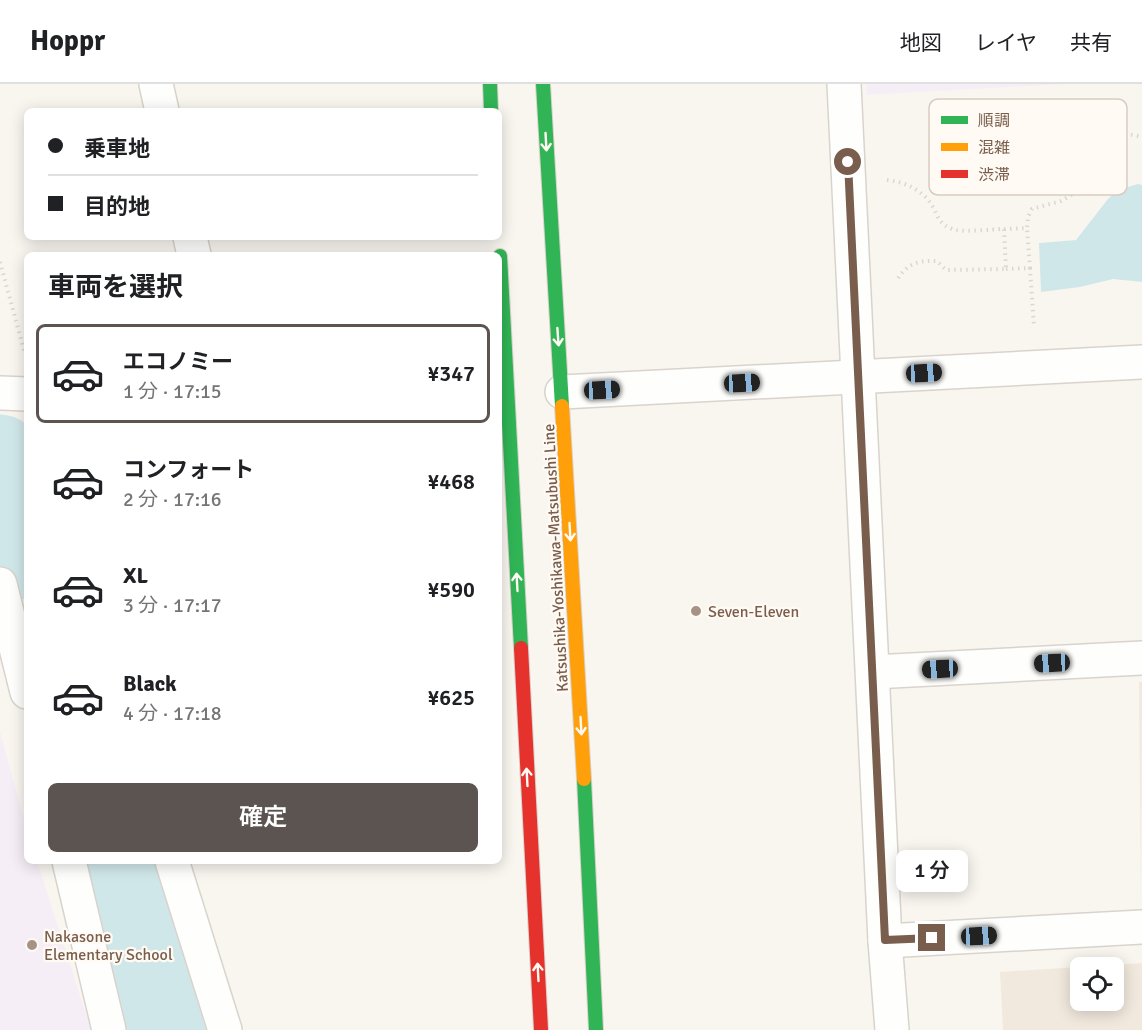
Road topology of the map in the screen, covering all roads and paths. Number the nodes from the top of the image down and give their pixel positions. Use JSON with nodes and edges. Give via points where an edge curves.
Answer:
{"nodes":[{"id":1,"x":156,"y":84,"type":"edge"},
{"id":2,"x":490,"y":84,"type":"edge"},
{"id":3,"x":543,"y":84,"type":"edge"},
{"id":4,"x":844,"y":84,"type":"edge"},
{"id":5,"x":161,"y":108,"type":"edge"},
{"id":6,"x":491,"y":108,"type":"edge"},
{"id":7,"x":1127,"y":135,"type":"edge"},
{"id":8,"x":1142,"y":136,"type":"edge"},
{"id":9,"x":849,"y":182,"type":"junction"},
{"id":10,"x":1071,"y":195,"type":"edge"},
{"id":11,"x":1027,"y":228,"type":"junction"},
{"id":12,"x":1004,"y":229,"type":"junction"},
{"id":13,"x":0,"y":262,"type":"edge"},
{"id":14,"x":1030,"y":268,"type":"junction"},
{"id":15,"x":1006,"y":269,"type":"junction"},
{"id":16,"x":894,"y":286,"type":"dead end"},
{"id":17,"x":1035,"y":335,"type":"dead end"},
{"id":18,"x":502,"y":344,"type":"edge"},
{"id":19,"x":24,"y":353,"type":"edge"},
{"id":20,"x":1142,"y":362,"type":"edge"},
{"id":21,"x":859,"y":377,"type":"junction"},
{"id":22,"x":562,"y":392,"type":"junction"},
{"id":23,"x":0,"y":393,"type":"edge"},
{"id":24,"x":24,"y":394,"type":"edge"},
{"id":25,"x":504,"y":405,"type":"edge"},
{"id":26,"x":0,"y":584,"type":"edge"},
{"id":27,"x":1142,"y":658,"type":"edge"},
{"id":28,"x":873,"y":672,"type":"junction"},
{"id":29,"x":24,"y":680,"type":"edge"},
{"id":30,"x":70,"y":864,"type":"edge"},
{"id":31,"x":173,"y":864,"type":"edge"},
{"id":32,"x":1142,"y":927,"type":"edge"},
{"id":33,"x":885,"y":940,"type":"junction"},
{"id":34,"x":109,"y":1030,"type":"edge"},
{"id":35,"x":225,"y":1030,"type":"edge"},
{"id":36,"x":541,"y":1030,"type":"edge"},
{"id":37,"x":596,"y":1030,"type":"edge"},
{"id":38,"x":892,"y":1030,"type":"edge"}],
"edges":[{"from":1,"to":5,"type":"street"},
{"from":2,"to":6,"type":"main road"},
{"from":3,"to":22,"type":"main road","name":"Katsushika-Yoshikawa-Matsubushi Line","one_way":true},
{"from":4,"to":9,"type":"street"},
{"from":7,"to":8,"type":"path"},
{"from":9,"to":12,"type":"path","via":[[885,180],[908,185],[922,194],[937,219],[953,230]]},
{"from":9,"to":21,"type":"street"},
{"from":10,"to":11,"type":"path","via":[[1032,209]]},
{"from":11,"to":12,"type":"path"},
{"from":11,"to":14,"type":"path"},
{"from":12,"to":15,"type":"path"},
{"from":13,"to":19,"type":"path"},
{"from":14,"to":15,"type":"path"},
{"from":14,"to":17,"type":"path"},
{"from":15,"to":16,"type":"path","via":[[946,270],[937,261],[921,260],[907,267]]},
{"from":18,"to":25,"type":"main road"},
{"from":20,"to":21,"type":"street"},
{"from":21,"to":22,"type":"street"},
{"from":21,"to":28,"type":"street"},
{"from":22,"to":37,"type":"main road","name":"Katsushika-Yoshikawa-Matsubushi Line","one_way":true},
{"from":23,"to":24,"type":"street"},
{"from":36,"to":25,"type":"main road","one_way":true},
{"from":26,"to":29,"type":"street"},
{"from":27,"to":28,"type":"street"},
{"from":28,"to":33,"type":"street"},
{"from":30,"to":34,"type":"street"},
{"from":31,"to":35,"type":"street"},
{"from":32,"to":33,"type":"street"},
{"from":33,"to":38,"type":"street"}]}
